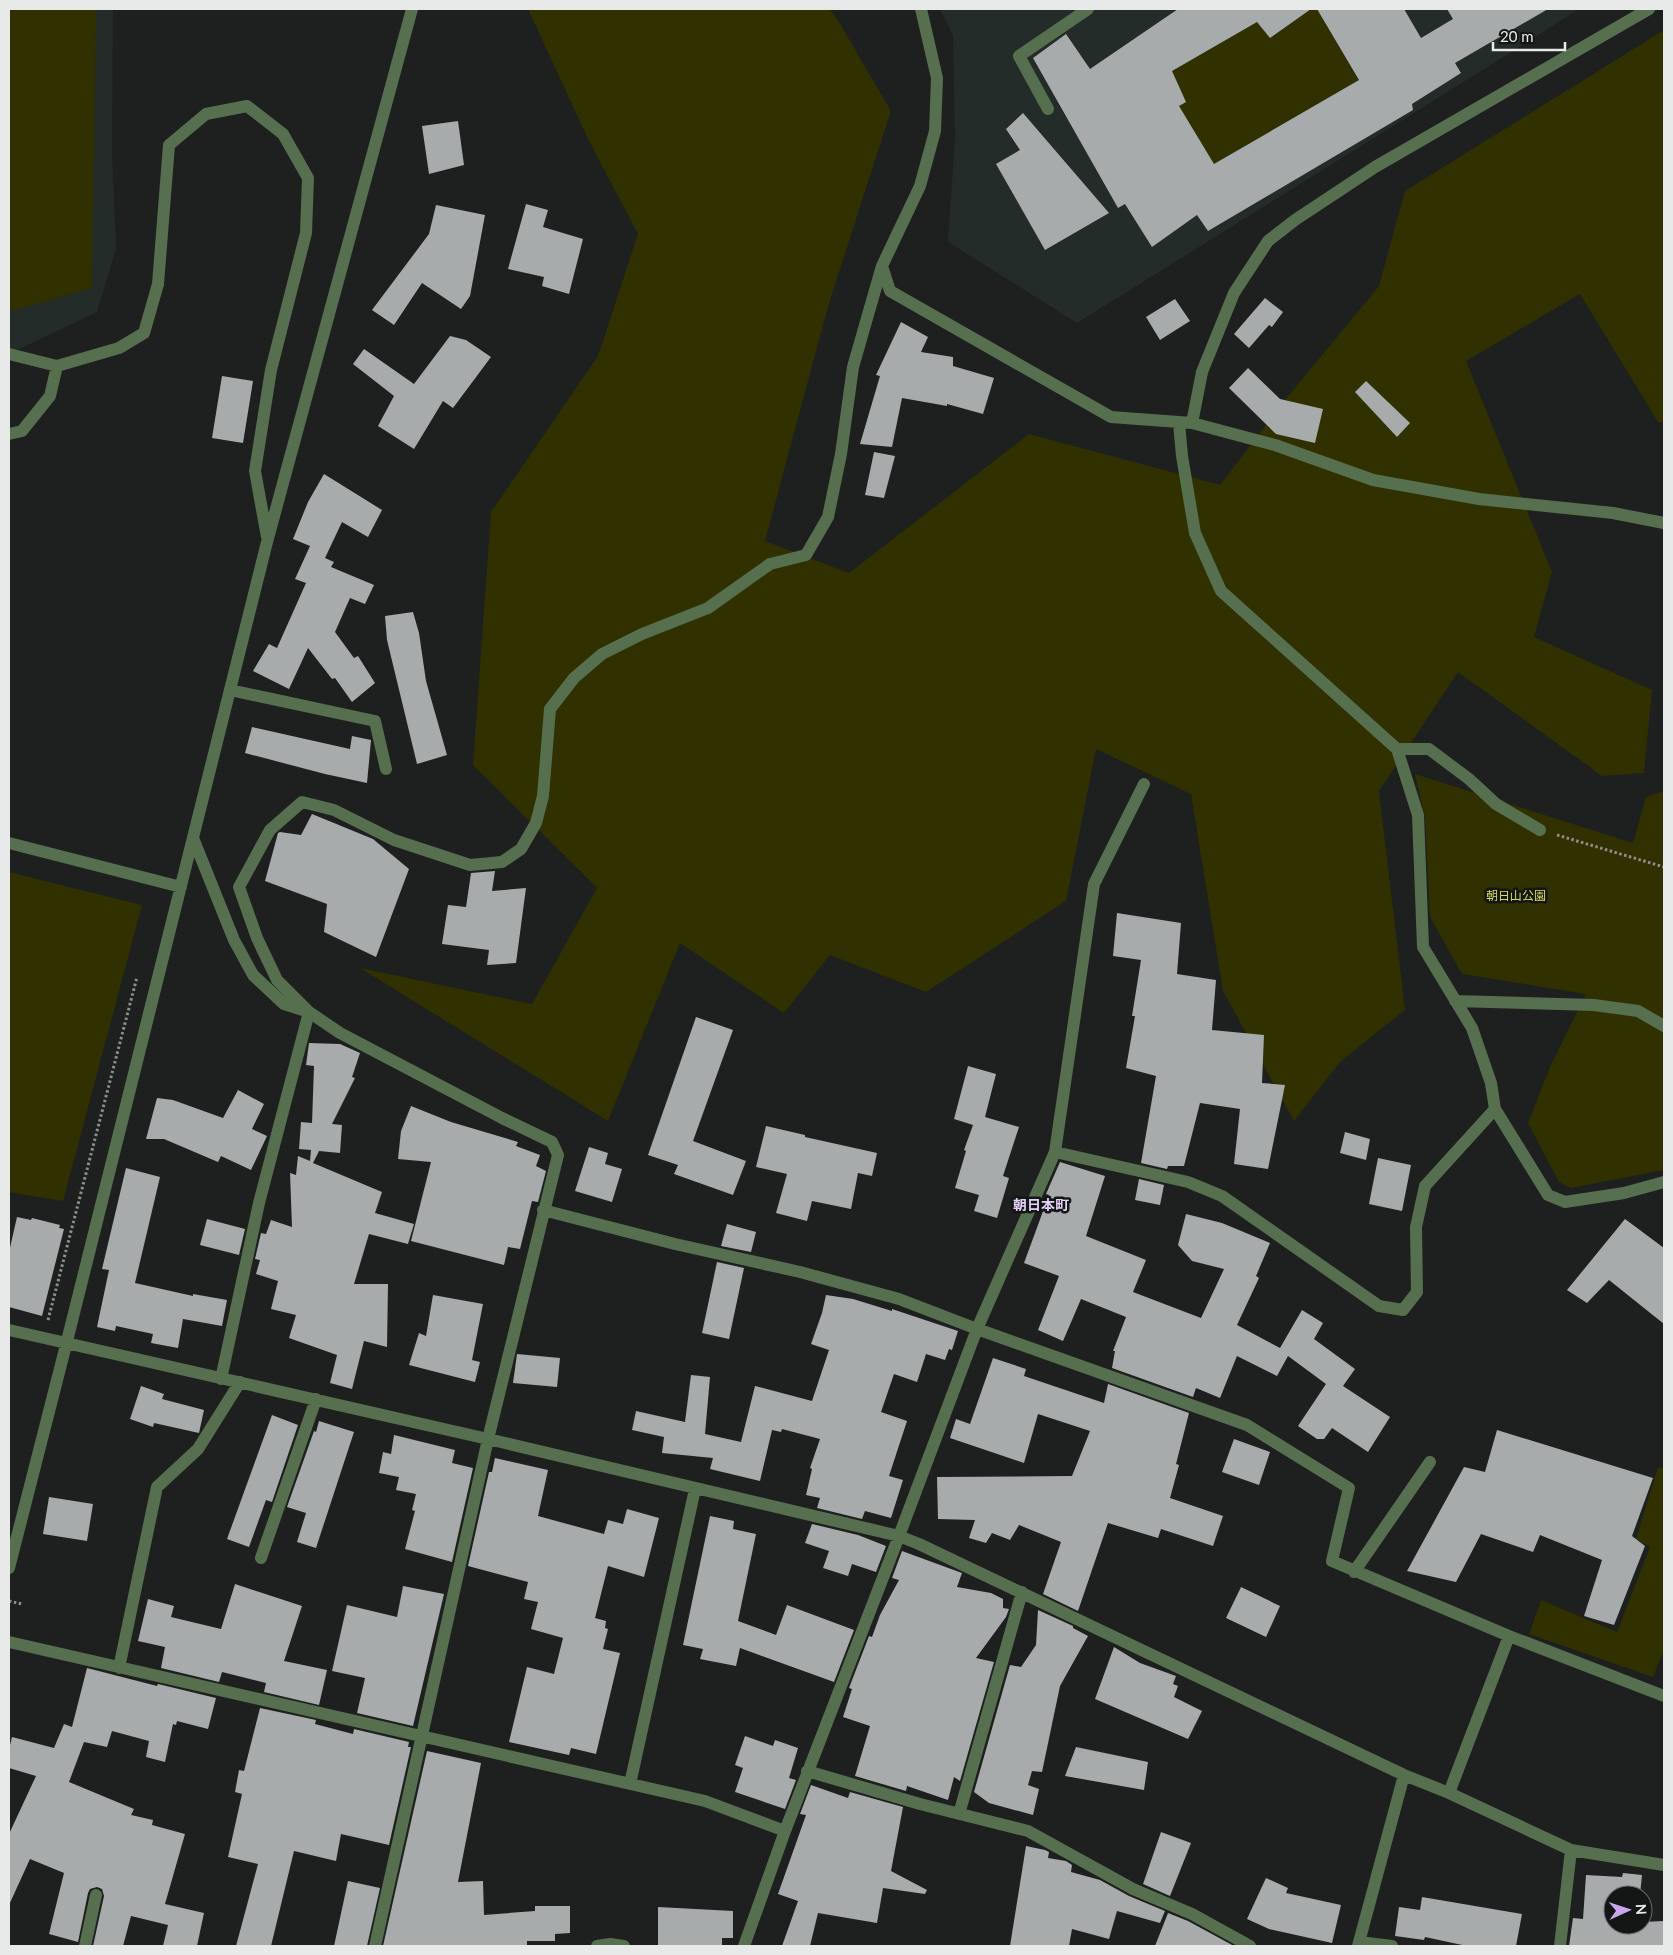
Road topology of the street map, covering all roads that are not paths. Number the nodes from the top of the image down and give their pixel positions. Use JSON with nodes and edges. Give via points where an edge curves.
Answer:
{"nodes":[{"id":1,"x":412,"y":9,"type":"edge"},
{"id":2,"x":920,"y":9,"type":"edge"},
{"id":3,"x":1088,"y":9,"type":"edge"},
{"id":4,"x":1649,"y":9,"type":"edge"},
{"id":5,"x":1048,"y":109,"type":"dead end"},
{"id":6,"x":882,"y":266,"type":"junction"},
{"id":7,"x":9,"y":354,"type":"edge"},
{"id":8,"x":57,"y":366,"type":"junction"},
{"id":9,"x":1179,"y":423,"type":"junction"},
{"id":10,"x":1192,"y":424,"type":"junction"},
{"id":11,"x":9,"y":434,"type":"edge"},
{"id":12,"x":1664,"y":523,"type":"edge"},
{"id":13,"x":267,"y":542,"type":"junction"},
{"id":14,"x":230,"y":690,"type":"junction"},
{"id":15,"x":1397,"y":749,"type":"junction"},
{"id":16,"x":386,"y":770,"type":"dead end"},
{"id":17,"x":1144,"y":784,"type":"dead end"},
{"id":18,"x":1540,"y":830,"type":"road end"},
{"id":19,"x":194,"y":838,"type":"junction"},
{"id":20,"x":9,"y":843,"type":"edge"},
{"id":21,"x":181,"y":887,"type":"junction"},
{"id":22,"x":1455,"y":1001,"type":"junction"},
{"id":23,"x":309,"y":1012,"type":"junction"},
{"id":24,"x":1664,"y":1026,"type":"edge"},
{"id":25,"x":1496,"y":1109,"type":"junction"},
{"id":26,"x":1055,"y":1152,"type":"junction"},
{"id":27,"x":1664,"y":1182,"type":"edge"},
{"id":28,"x":543,"y":1210,"type":"junction"},
{"id":29,"x":977,"y":1329,"type":"junction"},
{"id":30,"x":9,"y":1330,"type":"edge"},
{"id":31,"x":66,"y":1345,"type":"junction"},
{"id":32,"x":220,"y":1378,"type":"junction"},
{"id":33,"x":240,"y":1382,"type":"junction"},
{"id":34,"x":316,"y":1399,"type":"junction"},
{"id":35,"x":488,"y":1439,"type":"junction"},
{"id":36,"x":1430,"y":1462,"type":"dead end"},
{"id":37,"x":695,"y":1489,"type":"junction"},
{"id":38,"x":899,"y":1536,"type":"junction"},
{"id":39,"x":261,"y":1558,"type":"dead end"},
{"id":40,"x":9,"y":1568,"type":"edge"},
{"id":41,"x":1354,"y":1572,"type":"junction"},
{"id":42,"x":1022,"y":1592,"type":"junction"},
{"id":43,"x":1509,"y":1636,"type":"junction"},
{"id":44,"x":9,"y":1642,"type":"edge"},
{"id":45,"x":119,"y":1668,"type":"junction"},
{"id":46,"x":1664,"y":1696,"type":"edge"},
{"id":47,"x":422,"y":1737,"type":"junction"},
{"id":48,"x":807,"y":1771,"type":"junction"},
{"id":49,"x":1404,"y":1775,"type":"junction"},
{"id":50,"x":630,"y":1784,"type":"junction"},
{"id":51,"x":1449,"y":1793,"type":"junction"},
{"id":52,"x":959,"y":1814,"type":"junction"},
{"id":53,"x":785,"y":1831,"type":"junction"},
{"id":54,"x":1571,"y":1850,"type":"junction"},
{"id":55,"x":1664,"y":1865,"type":"edge"},
{"id":56,"x":96,"y":1895,"type":"dead end"},
{"id":57,"x":1358,"y":1944,"type":"edge"},
{"id":58,"x":85,"y":1946,"type":"edge"},
{"id":59,"x":375,"y":1946,"type":"edge"},
{"id":60,"x":597,"y":1946,"type":"edge"},
{"id":61,"x":624,"y":1946,"type":"edge"},
{"id":62,"x":744,"y":1946,"type":"edge"},
{"id":63,"x":1250,"y":1946,"type":"edge"},
{"id":64,"x":1392,"y":1946,"type":"edge"},
{"id":65,"x":1560,"y":1946,"type":"edge"}],
"edges":[{"from":1,"to":13,"type":"street"},
{"from":2,"to":6,"type":"street","via":[[937,78],[935,131],[920,186]]},
{"from":3,"to":5,"type":"street","via":[[1019,56]]},
{"from":4,"to":10,"type":"street","via":[[1375,167],[1268,241],[1234,293],[1202,372]]},
{"from":6,"to":9,"type":"street","via":[[890,291],[1112,417]]},
{"from":6,"to":23,"type":"street","via":[[853,367],[828,517],[806,556],[770,564],[708,608],[602,654],[574,678],[550,709],[543,796],[536,824],[521,849],[502,862],[470,865],[394,840],[334,810],[302,802],[270,830],[240,887],[258,938],[278,980]]},
{"from":7,"to":8,"type":"street"},
{"from":8,"to":11,"type":"street","via":[[50,396],[22,431]]},
{"from":8,"to":13,"type":"street","via":[[119,348],[144,333],[158,284],[169,146],[206,114],[247,106],[283,134],[308,178],[306,233],[271,370],[255,471]]},
{"from":9,"to":10,"type":"street"},
{"from":9,"to":15,"type":"street","via":[[1195,533],[1221,591]]},
{"from":10,"to":12,"type":"street","via":[[1275,445],[1374,480],[1479,500],[1613,513]]},
{"from":13,"to":14,"type":"street"},
{"from":14,"to":16,"type":"street","via":[[375,722]]},
{"from":14,"to":19,"type":"street"},
{"from":15,"to":18,"type":"street","via":[[1429,749],[1496,804]]},
{"from":15,"to":22,"type":"street","via":[[1418,815],[1422,947]]},
{"from":17,"to":26,"type":"street","via":[[1094,884]]},
{"from":19,"to":21,"type":"street"},
{"from":19,"to":23,"type":"street","via":[[234,940],[253,975],[284,1004]]},
{"from":20,"to":21,"type":"street"},
{"from":21,"to":31,"type":"street"},
{"from":22,"to":24,"type":"street","via":[[1594,1005],[1638,1011]]},
{"from":22,"to":25,"type":"street","via":[[1472,1028],[1491,1083]]},
{"from":23,"to":28,"type":"street","via":[[340,1033],[552,1142],[558,1155]]},
{"from":23,"to":32,"type":"street","via":[[259,1203]]},
{"from":25,"to":26,"type":"street","via":[[1425,1186],[1416,1227],[1417,1292],[1403,1310],[1379,1306],[1222,1196],[1188,1182]]},
{"from":25,"to":27,"type":"street","via":[[1548,1195],[1565,1202],[1624,1193]]},
{"from":26,"to":29,"type":"street"},
{"from":28,"to":29,"type":"street","via":[[899,1299]]},
{"from":28,"to":35,"type":"street"},
{"from":29,"to":38,"type":"street"},
{"from":29,"to":41,"type":"street","via":[[1247,1425],[1349,1488],[1332,1561]]},
{"from":30,"to":31,"type":"street"},
{"from":31,"to":32,"type":"street"},
{"from":31,"to":40,"type":"street"},
{"from":32,"to":33,"type":"street"},
{"from":33,"to":34,"type":"street"},
{"from":33,"to":45,"type":"street","via":[[198,1449],[157,1487]]},
{"from":34,"to":35,"type":"street"},
{"from":34,"to":39,"type":"street"},
{"from":35,"to":37,"type":"street"},
{"from":35,"to":47,"type":"street"},
{"from":36,"to":41,"type":"street"},
{"from":37,"to":38,"type":"street"},
{"from":37,"to":50,"type":"street"},
{"from":38,"to":42,"type":"street"},
{"from":38,"to":48,"type":"street"},
{"from":41,"to":43,"type":"street"},
{"from":42,"to":49,"type":"street"},
{"from":42,"to":52,"type":"street"},
{"from":43,"to":46,"type":"street"},
{"from":43,"to":51,"type":"street"},
{"from":44,"to":45,"type":"street"},
{"from":45,"to":47,"type":"street"},
{"from":47,"to":50,"type":"street"},
{"from":47,"to":59,"type":"street"},
{"from":48,"to":52,"type":"street"},
{"from":48,"to":53,"type":"street"},
{"from":49,"to":51,"type":"street"},
{"from":49,"to":57,"type":"street"},
{"from":50,"to":53,"type":"street","via":[[705,1801]]},
{"from":51,"to":54,"type":"street"},
{"from":52,"to":63,"type":"street","via":[[1028,1831],[1133,1889],[1192,1914]]},
{"from":53,"to":62,"type":"street"},
{"from":54,"to":55,"type":"street"},
{"from":54,"to":65,"type":"street"},
{"from":56,"to":58,"type":"street"},
{"from":57,"to":64,"type":"street"},
{"from":60,"to":61,"type":"street"}]}
